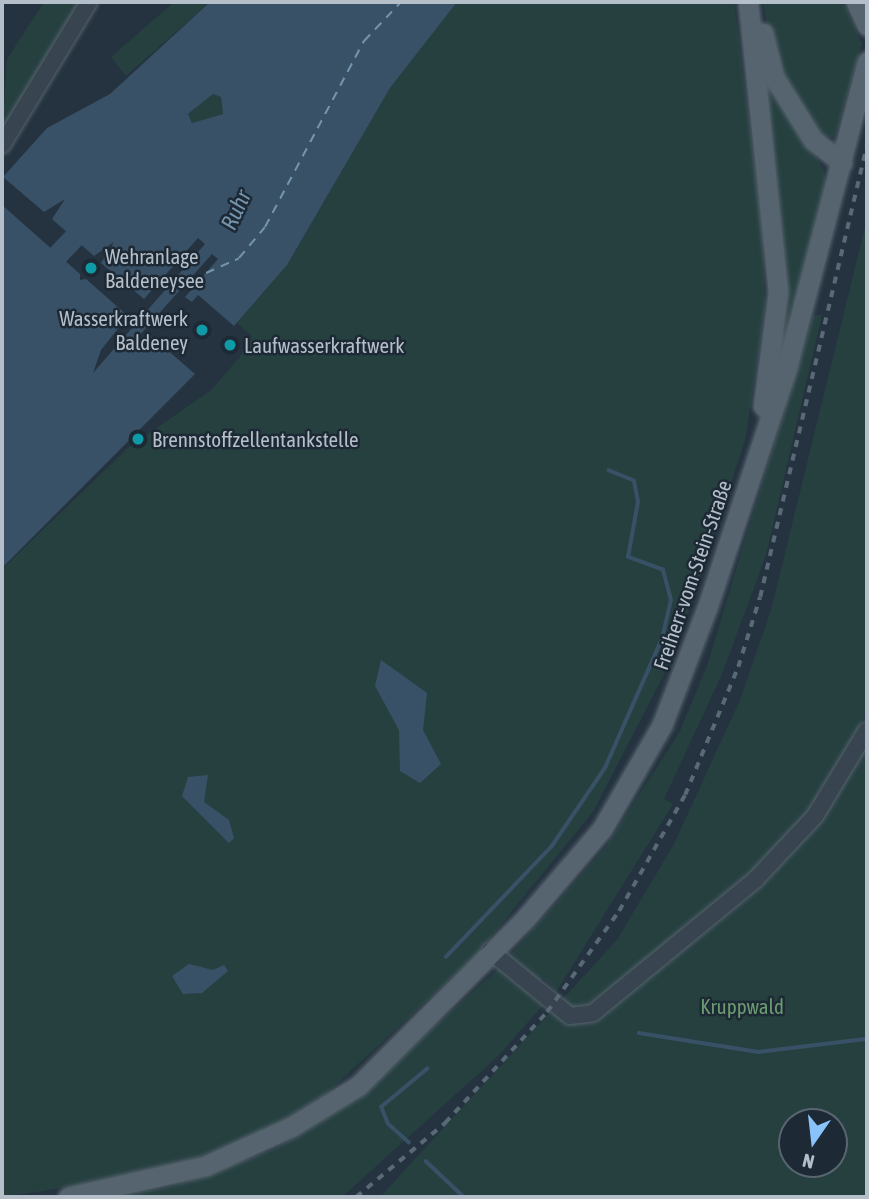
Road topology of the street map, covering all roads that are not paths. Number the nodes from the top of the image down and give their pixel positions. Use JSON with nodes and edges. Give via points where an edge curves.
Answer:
{"nodes":[{"id":1,"x":89,"y":2,"type":"edge"},
{"id":2,"x":748,"y":2,"type":"edge"},
{"id":3,"x":759,"y":2,"type":"edge"},
{"id":4,"x":867,"y":61,"type":"edge"},
{"id":5,"x":2,"y":145,"type":"edge"},
{"id":6,"x":842,"y":163,"type":"junction"},
{"id":7,"x":758,"y":453,"type":"junction"},
{"id":8,"x":867,"y":730,"type":"edge"},
{"id":9,"x":490,"y":951,"type":"junction"},
{"id":10,"x":68,"y":1197,"type":"edge"}],
"edges":[{"from":1,"to":5,"type":"street"},
{"from":2,"to":7,"type":"main road","via":[[778,291]]},
{"from":3,"to":6,"type":"main road","via":[[774,77],[813,140]]},
{"from":4,"to":6,"type":"main road","name":"Freiherr-vom-Stein-Straße"},
{"from":6,"to":7,"type":"main road","name":"Freiherr-vom-Stein-Straße"},
{"from":7,"to":9,"type":"main road","name":"Freiherr-vom-Stein-Straße","via":[[685,671],[637,773],[565,875]]},
{"from":8,"to":9,"type":"street","via":[[815,816],[755,880],[593,1013],[570,1016]]},
{"from":9,"to":10,"type":"main road","name":"Freiherr-vom-Stein-Straße","via":[[384,1062],[324,1109],[205,1166]]}]}
